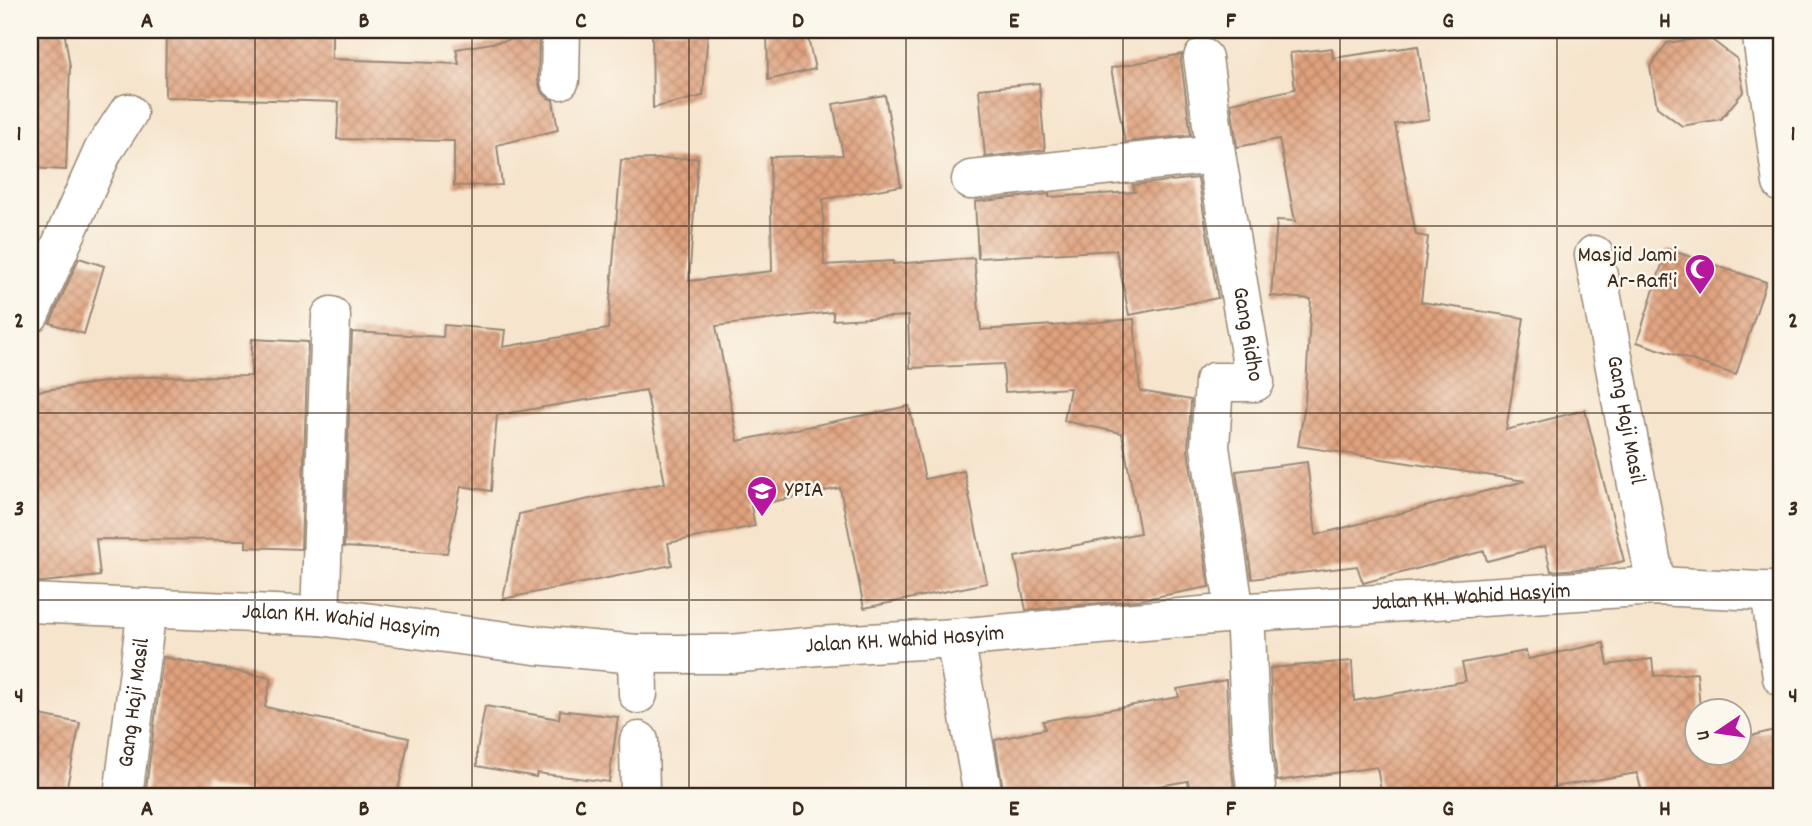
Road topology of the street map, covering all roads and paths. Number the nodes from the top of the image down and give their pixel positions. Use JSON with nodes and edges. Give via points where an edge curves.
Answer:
{"nodes":[{"id":1,"x":561,"y":30,"type":"edge"},
{"id":2,"x":1761,"y":30,"type":"edge"},
{"id":3,"x":1203,"y":58,"type":"dead end"},
{"id":4,"x":560,"y":80,"type":"dead end"},
{"id":5,"x":128,"y":113,"type":"dead end"},
{"id":6,"x":1216,"y":154,"type":"junction"},
{"id":7,"x":971,"y":180,"type":"dead end"},
{"id":8,"x":1782,"y":183,"type":"edge"},
{"id":9,"x":1594,"y":255,"type":"dead end"},
{"id":10,"x":30,"y":314,"type":"edge"},
{"id":11,"x":331,"y":316,"type":"dead end"},
{"id":12,"x":1656,"y":586,"type":"junction"},
{"id":13,"x":1776,"y":592,"type":"edge"},
{"id":14,"x":30,"y":603,"type":"edge"},
{"id":15,"x":146,"y":608,"type":"junction"},
{"id":16,"x":1240,"y":613,"type":"junction"},
{"id":17,"x":320,"y":616,"type":"junction"},
{"id":18,"x":954,"y":638,"type":"junction"},
{"id":19,"x":637,"y":654,"type":"junction"},
{"id":20,"x":1782,"y":677,"type":"edge"},
{"id":21,"x":638,"y":694,"type":"dead end"},
{"id":22,"x":639,"y":741,"type":"dead end"},
{"id":23,"x":122,"y":796,"type":"edge"},
{"id":24,"x":640,"y":796,"type":"edge"},
{"id":25,"x":984,"y":796,"type":"edge"},
{"id":26,"x":1257,"y":796,"type":"edge"}],
"edges":[{"from":1,"to":4,"type":"street"},
{"from":2,"to":8,"type":"street"},
{"from":3,"to":6,"type":"street","name":"Gang Ridho"},
{"from":5,"to":10,"type":"street","via":[[103,150]]},
{"from":6,"to":7,"type":"street"},
{"from":6,"to":16,"type":"street","name":"Gang Ridho","via":[[1255,382],[1214,382],[1210,447]]},
{"from":9,"to":12,"type":"street","name":"Gang Haji Masil"},
{"from":11,"to":17,"type":"street"},
{"from":12,"to":13,"type":"street","name":"Jalan KH. Wahid Hasyim"},
{"from":12,"to":16,"type":"street","name":"Jalan KH. Wahid Hasyim"},
{"from":13,"to":20,"type":"street"},
{"from":14,"to":15,"type":"street","name":"Jalan KH. Wahid Hasyim"},
{"from":15,"to":17,"type":"street","name":"Jalan KH. Wahid Hasyim"},
{"from":15,"to":23,"type":"street","name":"Gang Haji Masil"},
{"from":16,"to":18,"type":"street","name":"Jalan KH. Wahid Hasyim"},
{"from":16,"to":26,"type":"street"},
{"from":17,"to":19,"type":"street","name":"Jalan KH. Wahid Hasyim"},
{"from":18,"to":19,"type":"street","name":"Jalan KH. Wahid Hasyim","via":[[730,654]]},
{"from":18,"to":25,"type":"street"},
{"from":19,"to":21,"type":"street"},
{"from":22,"to":24,"type":"street"}]}
